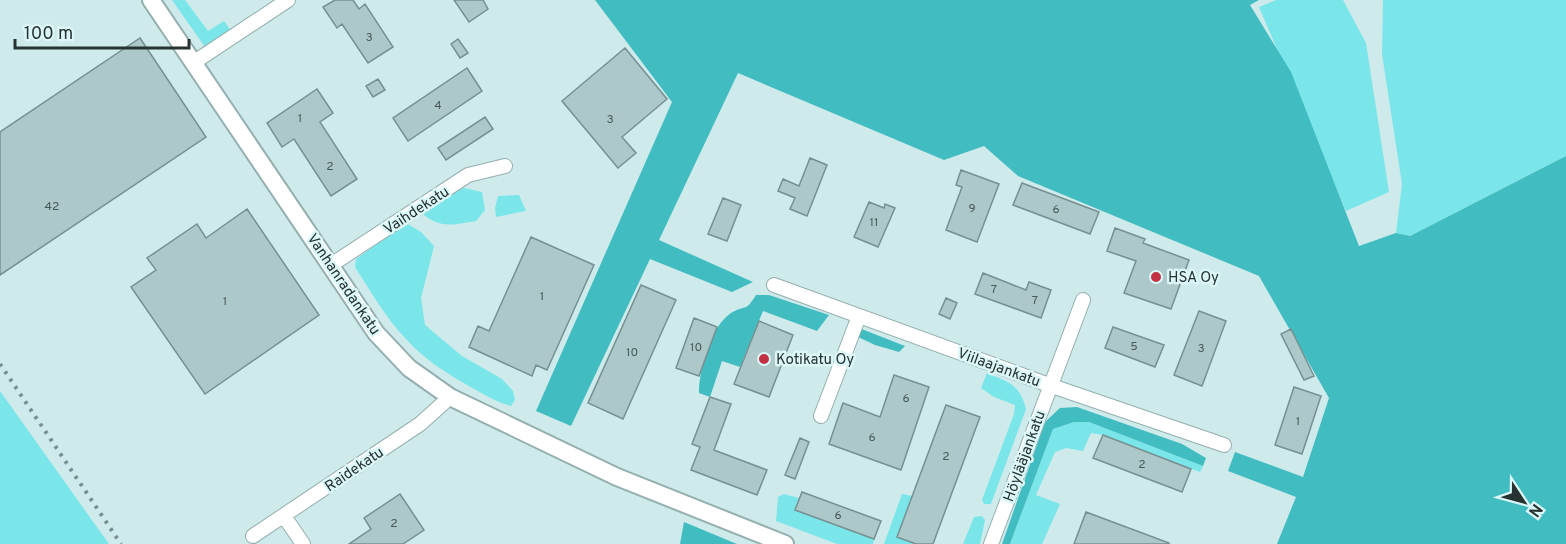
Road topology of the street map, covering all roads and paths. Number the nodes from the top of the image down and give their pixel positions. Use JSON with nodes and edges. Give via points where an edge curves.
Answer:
{"nodes":[{"id":1,"x":151,"y":0,"type":"edge"},
{"id":2,"x":288,"y":0,"type":"edge"},
{"id":3,"x":193,"y":63,"type":"junction"},
{"id":4,"x":505,"y":166,"type":"dead end"},
{"id":5,"x":331,"y":265,"type":"junction"},
{"id":6,"x":774,"y":285,"type":"dead end"},
{"id":7,"x":1083,"y":300,"type":"dead end"},
{"id":8,"x":859,"y":316,"type":"junction"},
{"id":9,"x":1049,"y":385,"type":"junction"},
{"id":10,"x":450,"y":397,"type":"junction"},
{"id":11,"x":821,"y":416,"type":"dead end"},
{"id":12,"x":1224,"y":445,"type":"dead end"},
{"id":13,"x":284,"y":516,"type":"junction"},
{"id":14,"x":253,"y":536,"type":"dead end"},
{"id":15,"x":303,"y":544,"type":"edge"},
{"id":16,"x":785,"y":544,"type":"edge"},
{"id":17,"x":991,"y":544,"type":"edge"}],
"edges":[{"from":1,"to":3,"type":"street","name":"Vanhanradankatu"},
{"from":2,"to":3,"type":"street"},
{"from":3,"to":5,"type":"street","name":"Vanhanradankatu"},
{"from":4,"to":5,"type":"street","name":"Vaihdekatu","via":[[468,176]]},
{"from":5,"to":10,"type":"street","name":"Vanhanradankatu","via":[[376,333],[409,368]]},
{"from":6,"to":8,"type":"street","name":"Viilaajankatu"},
{"from":7,"to":9,"type":"street","name":"Höylääjankatu"},
{"from":8,"to":9,"type":"street","name":"Viilaajankatu"},
{"from":8,"to":11,"type":"street"},
{"from":9,"to":12,"type":"street","name":"Viilaajankatu"},
{"from":9,"to":17,"type":"street","name":"Höylääjankatu"},
{"from":10,"to":13,"type":"street","name":"Raidekatu","via":[[420,424]]},
{"from":10,"to":16,"type":"street","name":"Vanhanradankatu","via":[[617,477]]},
{"from":13,"to":14,"type":"street","name":"Raidekatu"},
{"from":13,"to":15,"type":"street"}]}
